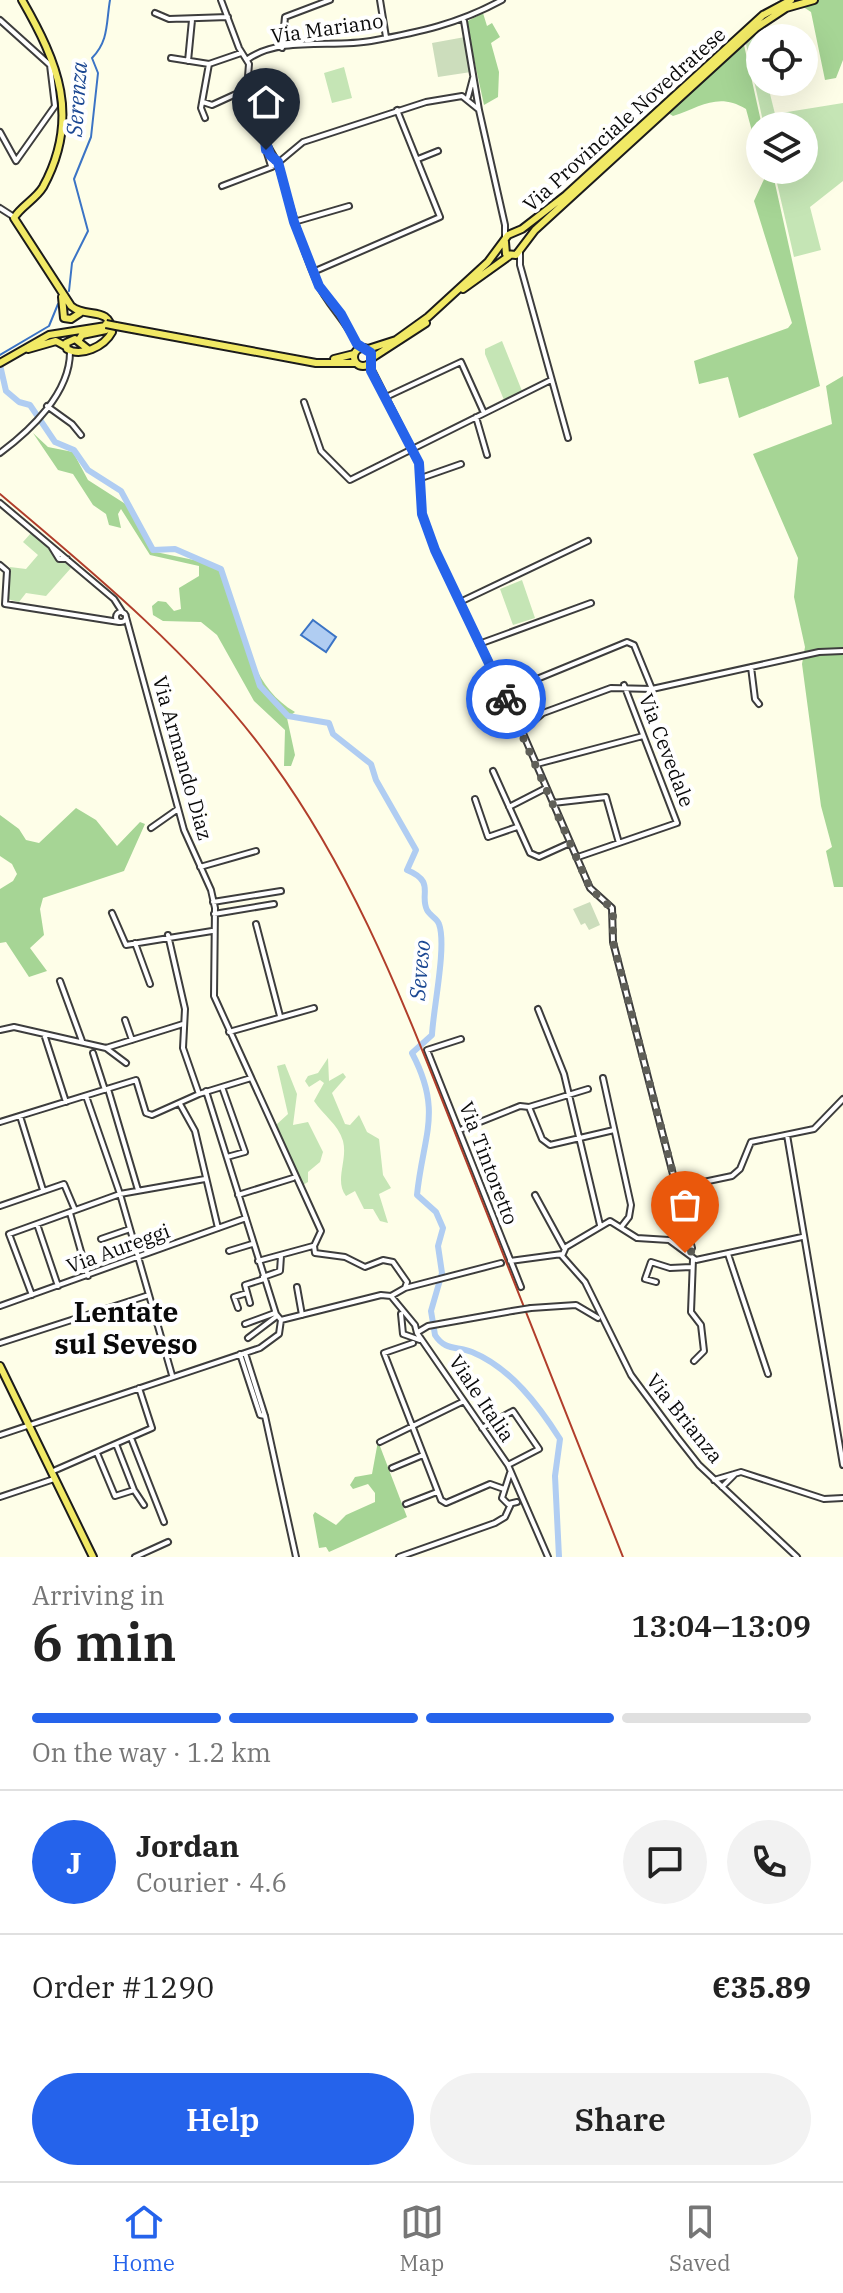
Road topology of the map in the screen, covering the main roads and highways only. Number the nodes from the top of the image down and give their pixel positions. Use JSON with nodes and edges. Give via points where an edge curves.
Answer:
{"nodes":[{"id":1,"x":22,"y":0,"type":"edge"},
{"id":2,"x":791,"y":0,"type":"edge"},
{"id":3,"x":814,"y":0,"type":"edge"},
{"id":4,"x":513,"y":233,"type":"junction"},
{"id":5,"x":505,"y":242,"type":"junction"},
{"id":6,"x":520,"y":246,"type":"junction"},
{"id":7,"x":510,"y":256,"type":"junction"},
{"id":8,"x":71,"y":310,"type":"junction"},
{"id":9,"x":106,"y":327,"type":"junction"},
{"id":10,"x":39,"y":340,"type":"junction"},
{"id":11,"x":74,"y":347,"type":"junction"},
{"id":12,"x":28,"y":349,"type":"junction"},
{"id":13,"x":359,"y":349,"type":"junction"},
{"id":14,"x":277,"y":355,"type":"junction"},
{"id":15,"x":2,"y":363,"type":"edge"},
{"id":16,"x":355,"y":363,"type":"junction"},
{"id":17,"x":369,"y":365,"type":"junction"},
{"id":18,"x":0,"y":1366,"type":"edge"},
{"id":19,"x":93,"y":1557,"type":"edge"}],
"edges":[{"from":1,"to":8,"type":"main road","via":[[53,64],[64,121],[42,189],[17,217]]},
{"from":2,"to":4,"type":"main road","name":"Via Provinciale Novedratese","via":[[763,15],[566,195]]},
{"from":3,"to":6,"type":"main road","name":"Via Provinciale Novedratese","via":[[780,11],[756,28]]},
{"from":4,"to":5,"type":"main road","name":"Via Provinciale Novedratese"},
{"from":4,"to":6,"type":"main road","via":[[520,237]]},
{"from":5,"to":7,"type":"main road"},
{"from":5,"to":13,"type":"main road","name":"Via Provinciale Novedratese","via":[[413,329],[383,346]]},
{"from":6,"to":7,"type":"main road","name":"Via Provinciale Novedratese"},
{"from":7,"to":17,"type":"main road"},
{"from":8,"to":9,"type":"main road","via":[[80,324]]},
{"from":8,"to":10,"type":"main road","via":[[58,329]]},
{"from":8,"to":11,"type":"main road","via":[[104,315],[111,322],[108,339],[89,350]]},
{"from":9,"to":10,"type":"main road","name":"Via Provinciale Novedratese","via":[[72,329]]},
{"from":9,"to":11,"type":"main road","via":[[82,335]]},
{"from":9,"to":12,"type":"main road","name":"Via Provinciale Novedratese"},
{"from":9,"to":14,"type":"main road","name":"Via Provinciale Novedratese","bridge":true},
{"from":10,"to":15,"type":"main road","name":"Via Provinciale Novedratese"},
{"from":11,"to":12,"type":"main road","via":[[56,341]]},
{"from":12,"to":15,"type":"main road","name":"Via Provinciale Novedratese"},
{"from":13,"to":14,"type":"main road","name":"Via Provinciale Novedratese","via":[[320,360]]},
{"from":13,"to":16,"type":"main road"},
{"from":13,"to":17,"type":"main road"},
{"from":14,"to":16,"type":"main road","name":"Via Provinciale Novedratese"},
{"from":16,"to":17,"type":"main road"},
{"from":18,"to":19,"type":"main road"}]}
